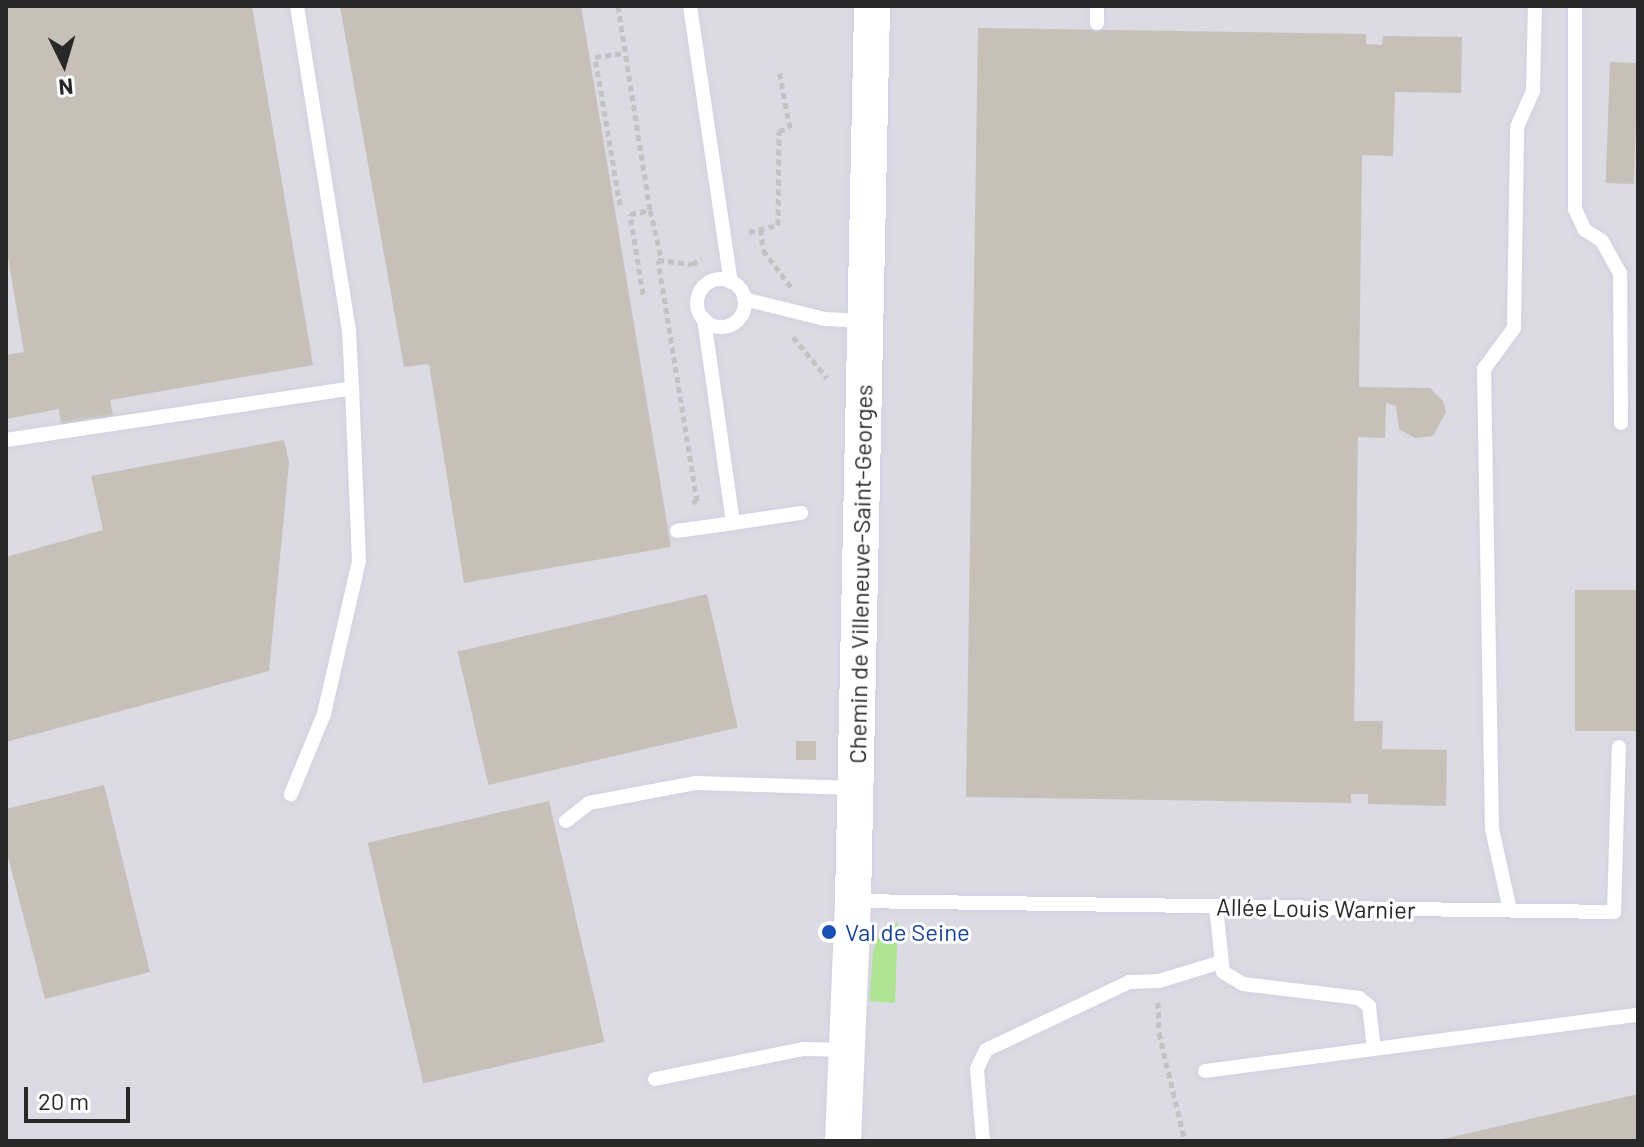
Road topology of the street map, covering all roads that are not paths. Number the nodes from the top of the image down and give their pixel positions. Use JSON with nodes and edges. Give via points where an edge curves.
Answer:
{"nodes":[{"id":1,"x":297,"y":6,"type":"edge"},
{"id":2,"x":690,"y":6,"type":"edge"},
{"id":3,"x":872,"y":6,"type":"edge"},
{"id":4,"x":1097,"y":6,"type":"edge"},
{"id":5,"x":1535,"y":6,"type":"edge"},
{"id":6,"x":1575,"y":6,"type":"edge"},
{"id":7,"x":1097,"y":23,"type":"dead end"},
{"id":8,"x":731,"y":282,"type":"junction"},
{"id":9,"x":744,"y":299,"type":"junction"},
{"id":10,"x":704,"y":319,"type":"junction"},
{"id":11,"x":864,"y":321,"type":"junction"},
{"id":12,"x":352,"y":388,"type":"junction"},
{"id":13,"x":1621,"y":423,"type":"dead end"},
{"id":14,"x":6,"y":440,"type":"edge"},
{"id":15,"x":801,"y":513,"type":"dead end"},
{"id":16,"x":733,"y":523,"type":"junction"},
{"id":17,"x":677,"y":531,"type":"dead end"},
{"id":18,"x":1619,"y":747,"type":"dead end"},
{"id":19,"x":856,"y":788,"type":"junction"},
{"id":20,"x":291,"y":794,"type":"dead end"},
{"id":21,"x":566,"y":821,"type":"dead end"},
{"id":22,"x":853,"y":901,"type":"junction"},
{"id":23,"x":1216,"y":907,"type":"junction"},
{"id":24,"x":1510,"y":910,"type":"junction"},
{"id":25,"x":1218,"y":963,"type":"junction"},
{"id":26,"x":1638,"y":1015,"type":"edge"},
{"id":27,"x":1374,"y":1049,"type":"junction"},
{"id":28,"x":848,"y":1050,"type":"junction"},
{"id":29,"x":1205,"y":1071,"type":"dead end"},
{"id":30,"x":655,"y":1079,"type":"dead end"},
{"id":31,"x":843,"y":1141,"type":"edge"},
{"id":32,"x":983,"y":1141,"type":"edge"}],
"edges":[{"from":1,"to":12,"type":"lane","via":[[349,331]]},
{"from":2,"to":8,"type":"lane"},
{"from":3,"to":11,"type":"street","name":"Chemin de Villeneuve-Saint-Georges"},
{"from":4,"to":7,"type":"lane"},
{"from":5,"to":24,"type":"lane","via":[[1533,91],[1517,127],[1514,328],[1484,369],[1492,829]]},
{"from":6,"to":13,"type":"lane","via":[[1575,209],[1620,273]]},
{"from":8,"to":9,"type":"lane"},
{"from":8,"to":10,"type":"lane","via":[[716,280],[702,289],[698,304]]},
{"from":9,"to":10,"type":"lane","via":[[743,314],[732,324],[718,327]]},
{"from":9,"to":11,"type":"lane","via":[[825,319]]},
{"from":10,"to":16,"type":"lane"},
{"from":11,"to":19,"type":"street","name":"Chemin de Villeneuve-Saint-Georges"},
{"from":12,"to":14,"type":"lane"},
{"from":12,"to":20,"type":"lane","via":[[359,561],[324,714]]},
{"from":15,"to":16,"type":"lane"},
{"from":16,"to":17,"type":"lane"},
{"from":18,"to":24,"type":"lane","name":"Allée Louis Warnier","via":[[1614,912]]},
{"from":19,"to":21,"type":"lane","via":[[696,783],[589,803]]},
{"from":19,"to":22,"type":"street","name":"Chemin de Villeneuve-Saint-Georges"},
{"from":22,"to":23,"type":"lane","name":"Allée Louis Warnier"},
{"from":22,"to":28,"type":"street","name":"Chemin de Villeneuve-Saint-Georges"},
{"from":23,"to":24,"type":"lane","name":"Allée Louis Warnier"},
{"from":23,"to":25,"type":"lane"},
{"from":25,"to":27,"type":"lane","via":[[1243,984],[1359,998],[1369,1006]]},
{"from":25,"to":32,"type":"lane","via":[[1159,981],[1129,982],[986,1050],[977,1069]]},
{"from":26,"to":27,"type":"lane"},
{"from":27,"to":29,"type":"lane"},
{"from":28,"to":30,"type":"lane","via":[[804,1049]]},
{"from":28,"to":31,"type":"street","name":"Chemin de Villeneuve-Saint-Georges"}]}
